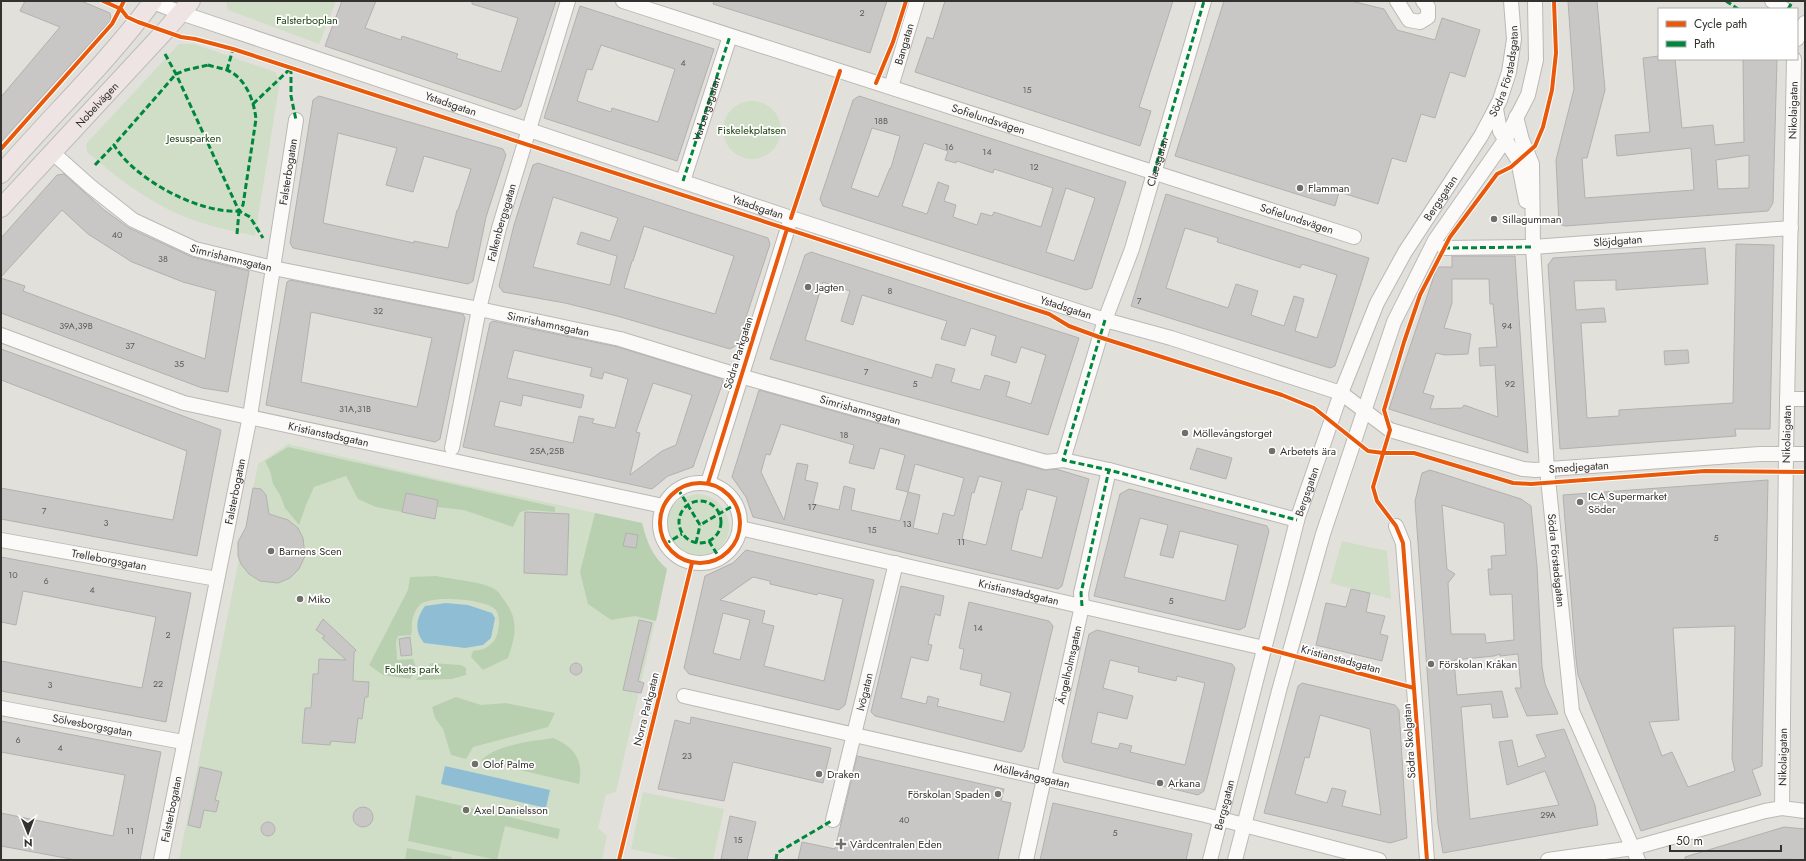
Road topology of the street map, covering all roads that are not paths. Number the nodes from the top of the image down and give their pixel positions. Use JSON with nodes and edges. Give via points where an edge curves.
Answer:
{"nodes":[{"id":1,"x":152,"y":1,"type":"edge"},
{"id":2,"x":568,"y":1,"type":"edge"},
{"id":3,"x":623,"y":1,"type":"edge"},
{"id":4,"x":917,"y":1,"type":"edge"},
{"id":5,"x":1204,"y":1,"type":"edge"},
{"id":6,"x":1397,"y":1,"type":"edge"},
{"id":7,"x":1423,"y":1,"type":"edge"},
{"id":8,"x":1511,"y":1,"type":"edge"},
{"id":9,"x":1535,"y":1,"type":"edge"},
{"id":10,"x":1772,"y":1,"type":"edge"},
{"id":11,"x":186,"y":7,"type":"edge"},
{"id":12,"x":1782,"y":8,"type":"edge"},
{"id":13,"x":1805,"y":23,"type":"edge"},
{"id":14,"x":730,"y":36,"type":"junction"},
{"id":15,"x":1798,"y":37,"type":"edge"},
{"id":16,"x":1794,"y":60,"type":"edge"},
{"id":17,"x":890,"y":87,"type":"junction"},
{"id":18,"x":1496,"y":109,"type":"junction"},
{"id":19,"x":1516,"y":117,"type":"junction"},
{"id":20,"x":296,"y":120,"type":"dead end"},
{"id":21,"x":529,"y":130,"type":"junction"},
{"id":22,"x":1505,"y":140,"type":"junction"},
{"id":23,"x":53,"y":153,"type":"junction"},
{"id":24,"x":3,"y":167,"type":"edge"},
{"id":25,"x":1154,"y":172,"type":"junction"},
{"id":26,"x":683,"y":181,"type":"junction"},
{"id":27,"x":1,"y":208,"type":"edge"},
{"id":28,"x":791,"y":218,"type":"junction"},
{"id":29,"x":1791,"y":228,"type":"junction"},
{"id":30,"x":1354,"y":237,"type":"dead end"},
{"id":31,"x":1533,"y":247,"type":"junction"},
{"id":32,"x":1444,"y":248,"type":"dead end"},
{"id":33,"x":273,"y":268,"type":"junction"},
{"id":34,"x":479,"y":309,"type":"junction"},
{"id":35,"x":1105,"y":320,"type":"junction"},
{"id":36,"x":1,"y":335,"type":"edge"},
{"id":37,"x":740,"y":376,"type":"junction"},
{"id":38,"x":1341,"y":393,"type":"junction"},
{"id":39,"x":1787,"y":399,"type":"junction"},
{"id":40,"x":1805,"y":399,"type":"edge"},
{"id":41,"x":1364,"y":411,"type":"junction"},
{"id":42,"x":250,"y":416,"type":"junction"},
{"id":43,"x":452,"y":448,"type":"dead end"},
{"id":44,"x":1786,"y":454,"type":"junction"},
{"id":45,"x":1805,"y":454,"type":"edge"},
{"id":46,"x":1063,"y":460,"type":"junction"},
{"id":47,"x":1547,"y":469,"type":"junction"},
{"id":48,"x":1109,"y":470,"type":"junction"},
{"id":49,"x":708,"y":483,"type":"junction"},
{"id":50,"x":663,"y":506,"type":"junction"},
{"id":51,"x":1297,"y":520,"type":"junction"},
{"id":52,"x":1396,"y":526,"type":"dead end"},
{"id":53,"x":740,"y":528,"type":"junction"},
{"id":54,"x":1,"y":540,"type":"edge"},
{"id":55,"x":896,"y":563,"type":"junction"},
{"id":56,"x":217,"y":579,"type":"junction"},
{"id":57,"x":1082,"y":606,"type":"junction"},
{"id":58,"x":1264,"y":648,"type":"junction"},
{"id":59,"x":684,"y":696,"type":"dead end"},
{"id":60,"x":1,"y":708,"type":"edge"},
{"id":61,"x":854,"y":734,"type":"junction"},
{"id":62,"x":183,"y":742,"type":"junction"},
{"id":63,"x":1044,"y":779,"type":"junction"},
{"id":64,"x":1782,"y":808,"type":"junction"},
{"id":65,"x":1805,"y":811,"type":"edge"},
{"id":66,"x":1221,"y":819,"type":"junction"},
{"id":67,"x":833,"y":820,"type":"dead end"},
{"id":68,"x":1244,"y":825,"type":"junction"},
{"id":69,"x":1636,"y":854,"type":"edge"},
{"id":70,"x":161,"y":860,"type":"edge"},
{"id":71,"x":1026,"y":860,"type":"edge"},
{"id":72,"x":1210,"y":860,"type":"edge"},
{"id":73,"x":1235,"y":860,"type":"edge"},
{"id":74,"x":1379,"y":860,"type":"edge"},
{"id":75,"x":1427,"y":860,"type":"edge"},
{"id":76,"x":1548,"y":860,"type":"edge"}],
"edges":[{"from":1,"to":11,"type":"street","name":"Ystadsgatan"},
{"from":1,"to":24,"type":"main road","name":"Nobelvägen","via":[[138,22],[89,79]]},
{"from":2,"to":21,"type":"street","name":"Falkenbergsgatan"},
{"from":3,"to":14,"type":"street","name":"Sofielundsvägen"},
{"from":4,"to":17,"type":"street","name":"Bangatan"},
{"from":5,"to":25,"type":"street","name":"Claesgatan"},
{"from":6,"to":7,"type":"street","via":[[1409,20],[1420,22],[1428,17],[1428,7]]},
{"from":8,"to":18,"type":"street","name":"Södra Förstadsgatan","via":[[1514,39],[1509,72]]},
{"from":9,"to":19,"type":"street","name":"Södra Förstadsgatan","via":[[1536,60],[1528,95]]},
{"from":10,"to":12,"type":"street"},
{"from":11,"to":21,"type":"street","name":"Ystadsgatan"},
{"from":11,"to":23,"type":"main road","name":"Nobelvägen"},
{"from":13,"to":15,"type":"street"},
{"from":14,"to":17,"type":"street","name":"Sofielundsvägen"},
{"from":14,"to":26,"type":"street","name":"Varbergsgatan"},
{"from":16,"to":29,"type":"street","name":"Nikolaigatan"},
{"from":17,"to":25,"type":"street","name":"Sofielundsvägen"},
{"from":18,"to":22,"type":"street","name":"Södra Förstadsgatan","via":[[1500,131]]},
{"from":18,"to":38,"type":"street","name":"Bergsgatan","via":[[1405,252],[1377,303]]},
{"from":19,"to":22,"type":"street","name":"Södra Förstadsgatan"},
{"from":19,"to":31,"type":"street","name":"Södra Förstadsgatan","via":[[1532,164]]},
{"from":20,"to":33,"type":"street","name":"Falsterbogatan"},
{"from":21,"to":26,"type":"street","name":"Ystadsgatan"},
{"from":21,"to":34,"type":"street","name":"Falkenbergsgatan","via":[[499,228]]},
{"from":22,"to":31,"type":"street","name":"Södra Förstadsgatan","via":[[1518,160]]},
{"from":22,"to":41,"type":"street","name":"Bergsgatan","via":[[1435,240],[1394,322]]},
{"from":23,"to":27,"type":"main road","name":"Nobelvägen"},
{"from":23,"to":33,"type":"street","name":"Simrishamnsgatan","via":[[133,220],[195,249]]},
{"from":25,"to":30,"type":"street","name":"Sofielundsvägen"},
{"from":25,"to":35,"type":"street","name":"Claesgatan","via":[[1132,249]]},
{"from":26,"to":28,"type":"street","name":"Ystadsgatan"},
{"from":28,"to":35,"type":"street","name":"Ystadsgatan"},
{"from":28,"to":37,"type":"street","name":"Södra Parkgatan"},
{"from":29,"to":31,"type":"street","name":"Slöjdgatan"},
{"from":29,"to":39,"type":"street","name":"Nikolaigatan"},
{"from":31,"to":32,"type":"street","name":"Slöjdgatan"},
{"from":31,"to":47,"type":"street","name":"Södra Förstadsgatan"},
{"from":33,"to":34,"type":"street","name":"Simrishamnsgatan"},
{"from":33,"to":42,"type":"street","name":"Falsterbogatan"},
{"from":34,"to":37,"type":"street","name":"Simrishamnsgatan","via":[[620,339]]},
{"from":34,"to":43,"type":"street","name":"Falkenbergsgatan"},
{"from":35,"to":38,"type":"street","name":"Ystadsgatan","via":[[1171,338]]},
{"from":35,"to":46,"type":"street"},
{"from":36,"to":42,"type":"street","name":"Kristianstadsgatan","via":[[184,403]]},
{"from":37,"to":46,"type":"street","name":"Simrishamnsgatan","via":[[1046,462]]},
{"from":37,"to":49,"type":"street","name":"Södra Parkgatan"},
{"from":38,"to":41,"type":"street","name":"Ystadsgatan"},
{"from":38,"to":51,"type":"street","name":"Bergsgatan"},
{"from":39,"to":40,"type":"street"},
{"from":39,"to":44,"type":"street","name":"Nikolaigatan"},
{"from":41,"to":47,"type":"street","name":"Smedjegatan","via":[[1390,430],[1523,469]]},
{"from":41,"to":68,"type":"street","name":"Bergsgatan","via":[[1323,534]]},
{"from":42,"to":50,"type":"street","name":"Kristianstadsgatan"},
{"from":42,"to":56,"type":"street","name":"Falsterbogatan"},
{"from":44,"to":45,"type":"street","name":"Smedjegatan"},
{"from":44,"to":47,"type":"street","name":"Smedjegatan"},
{"from":44,"to":64,"type":"street","name":"Nikolaigatan"},
{"from":46,"to":48,"type":"street"},
{"from":47,"to":69,"type":"street","name":"Södra Förstadsgatan","via":[[1572,711]]},
{"from":48,"to":51,"type":"street"},
{"from":48,"to":57,"type":"street","name":"Ängelholmsgatan","via":[[1081,593]]},
{"from":49,"to":50,"type":"street","via":[[698,482],[681,487]]},
{"from":49,"to":53,"type":"street","via":[[720,488],[733,499],[740,517]]},
{"from":50,"to":53,"type":"street","via":[[660,524],[664,542],[675,555],[692,563],[711,562],[720,558],[734,545]]},
{"from":51,"to":58,"type":"street","name":"Bergsgatan"},
{"from":52,"to":75,"type":"street","name":"Södra Skolgatan","via":[[1403,543]]},
{"from":53,"to":55,"type":"street","name":"Kristianstadsgatan"},
{"from":54,"to":56,"type":"street","name":"Trelleborgsgatan"},
{"from":55,"to":57,"type":"street","name":"Kristianstadsgatan"},
{"from":55,"to":61,"type":"street","name":"Ivögatan"},
{"from":56,"to":62,"type":"street","name":"Falsterbogatan"},
{"from":57,"to":58,"type":"street","name":"Kristianstadsgatan"},
{"from":57,"to":63,"type":"street","name":"Ängelholmsgatan"},
{"from":58,"to":66,"type":"street","name":"Bergsgatan"},
{"from":59,"to":61,"type":"street","name":"Möllevångsgatan"},
{"from":60,"to":62,"type":"street","name":"Sölvesborgsgatan"},
{"from":61,"to":63,"type":"street","name":"Möllevångsgatan"},
{"from":61,"to":67,"type":"street","name":"Ivögatan"},
{"from":62,"to":70,"type":"street","name":"Falsterbogatan"},
{"from":63,"to":66,"type":"street","name":"Möllevångsgatan"},
{"from":63,"to":71,"type":"street","name":"Ängelholmsgatan"},
{"from":64,"to":65,"type":"street"},
{"from":64,"to":69,"type":"street","via":[[1765,811]]},
{"from":66,"to":68,"type":"street","name":"Möllevångsgatan"},
{"from":66,"to":72,"type":"street","name":"Bergsgatan"},
{"from":68,"to":73,"type":"street","name":"Bergsgatan"},
{"from":68,"to":74,"type":"street","name":"Möllevångsgatan"},
{"from":69,"to":76,"type":"street"}]}
